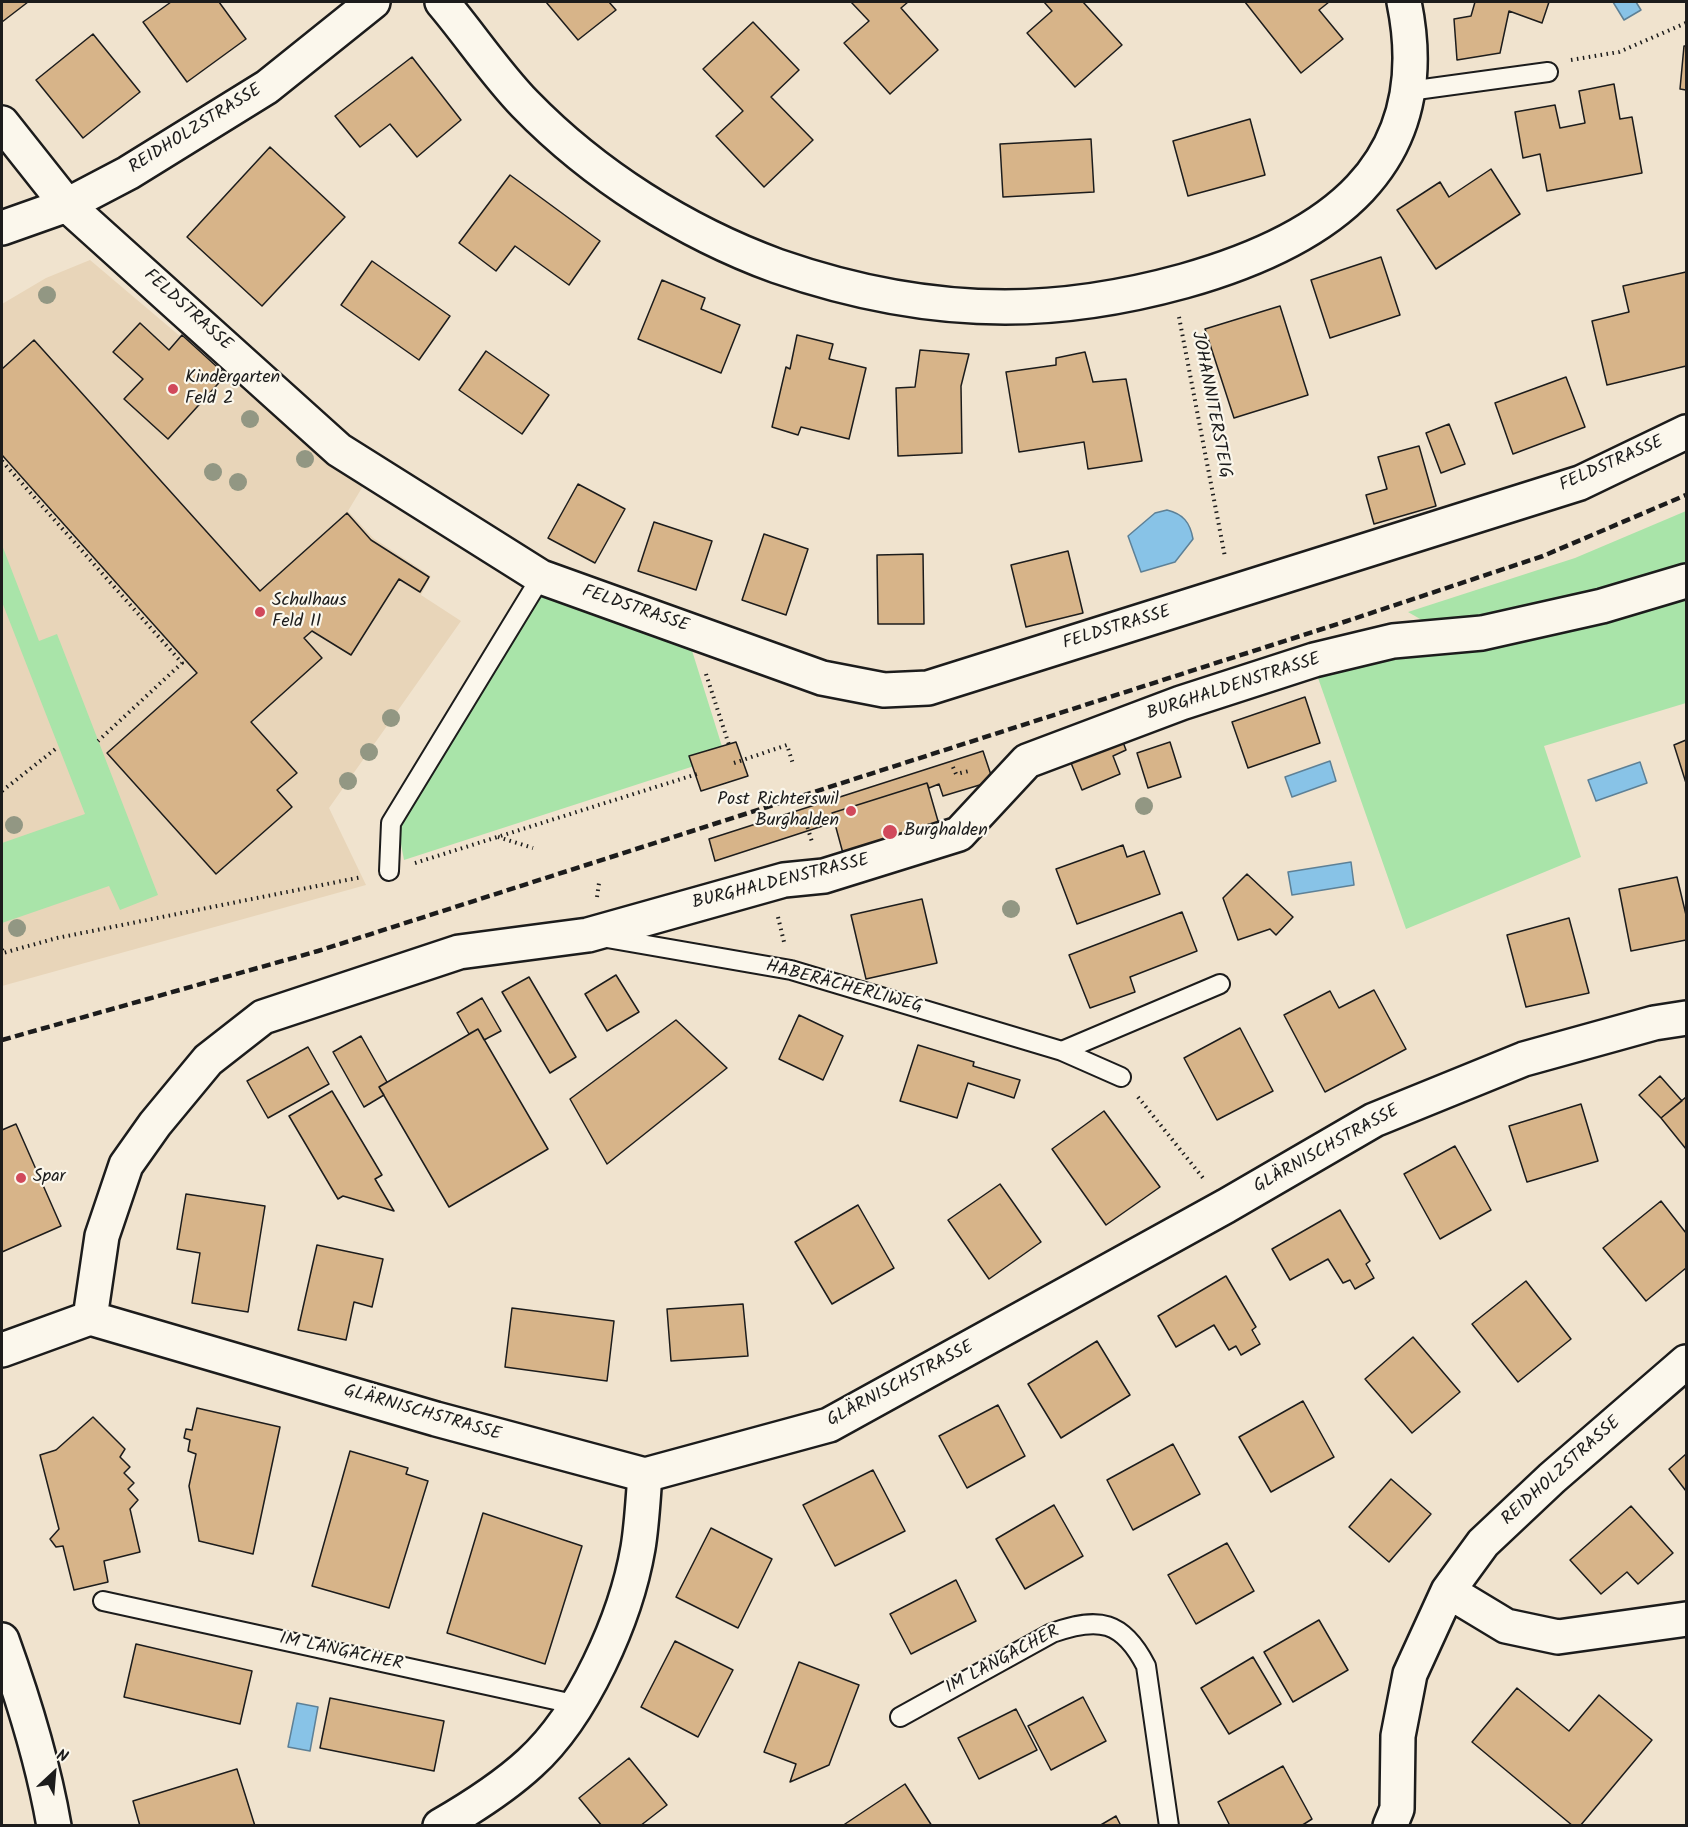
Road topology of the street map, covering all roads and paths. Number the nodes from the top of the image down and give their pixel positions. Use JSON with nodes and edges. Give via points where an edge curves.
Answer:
{"nodes":[{"id":1,"x":373,"y":2,"type":"edge"},
{"id":2,"x":442,"y":2,"type":"edge"},
{"id":3,"x":1404,"y":2,"type":"edge"},
{"id":4,"x":1686,"y":24,"type":"edge"},
{"id":5,"x":1563,"y":61,"type":"dead end"},
{"id":6,"x":1548,"y":72,"type":"dead end"},
{"id":7,"x":1409,"y":91,"type":"junction"},
{"id":8,"x":2,"y":123,"type":"edge"},
{"id":9,"x":67,"y":205,"type":"junction"},
{"id":10,"x":2,"y":228,"type":"edge"},
{"id":11,"x":1172,"y":284,"type":"junction"},
{"id":12,"x":1686,"y":432,"type":"edge"},
{"id":13,"x":2,"y":461,"type":"edge"},
{"id":14,"x":1220,"y":531,"type":"dead end"},
{"id":15,"x":541,"y":577,"type":"junction"},
{"id":16,"x":1686,"y":580,"type":"edge"},
{"id":17,"x":691,"y":629,"type":"junction"},
{"id":18,"x":98,"y":741,"type":"dead end"},
{"id":19,"x":58,"y":747,"type":"dead end"},
{"id":20,"x":730,"y":748,"type":"dead end"},
{"id":21,"x":734,"y":763,"type":"dead end"},
{"id":22,"x":793,"y":765,"type":"dead end"},
{"id":23,"x":697,"y":774,"type":"dead end"},
{"id":24,"x":2,"y":791,"type":"edge"},
{"id":25,"x":804,"y":816,"type":"dead end"},
{"id":26,"x":497,"y":837,"type":"junction"},
{"id":27,"x":813,"y":843,"type":"dead end"},
{"id":28,"x":533,"y":848,"type":"dead end"},
{"id":29,"x":389,"y":871,"type":"junction"},
{"id":30,"x":588,"y":935,"type":"junction"},
{"id":31,"x":2,"y":949,"type":"edge"},
{"id":32,"x":1220,"y":984,"type":"dead end"},
{"id":33,"x":1686,"y":1018,"type":"edge"},
{"id":34,"x":1062,"y":1051,"type":"junction"},
{"id":35,"x":1121,"y":1077,"type":"dead end"},
{"id":36,"x":1155,"y":1117,"type":"dead end"},
{"id":37,"x":1226,"y":1206,"type":"junction"},
{"id":38,"x":90,"y":1318,"type":"junction"},
{"id":39,"x":2,"y":1350,"type":"edge"},
{"id":40,"x":1686,"y":1362,"type":"edge"},
{"id":41,"x":645,"y":1475,"type":"junction"},
{"id":42,"x":1448,"y":1591,"type":"junction"},
{"id":43,"x":103,"y":1601,"type":"dead end"},
{"id":44,"x":1686,"y":1619,"type":"edge"},
{"id":45,"x":2,"y":1640,"type":"edge"},
{"id":46,"x":578,"y":1705,"type":"junction"},
{"id":47,"x":900,"y":1717,"type":"dead end"},
{"id":48,"x":54,"y":1826,"type":"edge"},
{"id":49,"x":440,"y":1826,"type":"edge"},
{"id":50,"x":1169,"y":1826,"type":"edge"},
{"id":51,"x":1390,"y":1826,"type":"edge"}],
"edges":[{"from":1,"to":9,"type":"street","name":"REIDHOLZSTRASSE","via":[[267,87],[128,173]]},
{"from":2,"to":11,"type":"street","via":[[524,102],[617,182],[721,242],[777,266],[890,297],[1005,307],[1084,302]]},
{"from":3,"to":7,"type":"street","via":[[1410,30]]},
{"from":4,"to":5,"type":"path","via":[[1618,52]]},
{"from":6,"to":7,"type":"lane"},
{"from":7,"to":11,"type":"street","via":[[1390,145],[1376,170],[1335,212],[1261,255]]},
{"from":8,"to":9,"type":"street","name":"FELDSTRASSE"},
{"from":9,"to":10,"type":"street","name":"REIDHOLZSTRASSE"},
{"from":9,"to":15,"type":"street","name":"FELDSTRASSE","via":[[339,450]]},
{"from":11,"to":14,"type":"path","name":"JOHANNITERSTEIG"},
{"from":12,"to":17,"type":"street","name":"FELDSTRASSE","via":[[1580,483],[928,688],[884,690],[822,678]]},
{"from":13,"to":18,"type":"path","via":[[182,663]]},
{"from":15,"to":17,"type":"street","name":"FELDSTRASSE"},
{"from":15,"to":29,"type":"lane","via":[[391,823]]},
{"from":16,"to":30,"type":"street","name":"BURGHALDENSTRASSE","via":[[1602,606],[1482,633],[1393,641],[1314,660],[1181,703],[1027,761],[959,834],[824,876],[784,879]]},
{"from":17,"to":20,"type":"path"},
{"from":19,"to":24,"type":"path"},
{"from":21,"to":22,"type":"path","via":[[787,746]]},
{"from":23,"to":26,"type":"path"},
{"from":25,"to":27,"type":"path"},
{"from":26,"to":28,"type":"path"},
{"from":26,"to":29,"type":"path"},
{"from":29,"to":31,"type":"path","via":[[3,953]]},
{"from":30,"to":34,"type":"lane","name":"HABERÄCHERLIWEG","via":[[791,970]]},
{"from":30,"to":38,"type":"street","name":"BURGHALDENSTRASSE","via":[[459,952],[262,1017],[208,1060],[154,1124],[126,1165],[102,1236]]},
{"from":32,"to":34,"type":"lane"},
{"from":33,"to":37,"type":"street","name":"GLÄRNISCHSTRASSE","via":[[1654,1023],[1524,1059],[1374,1120]]},
{"from":34,"to":35,"type":"lane","name":"HABERÄCHERLIWEG"},
{"from":36,"to":37,"type":"path"},
{"from":37,"to":41,"type":"street","name":"GLÄRNISCHSTRASSE","via":[[829,1425]]},
{"from":38,"to":39,"type":"street"},
{"from":38,"to":41,"type":"street","name":"GLÄRNISCHSTRASSE","via":[[436,1419]]},
{"from":40,"to":42,"type":"street","name":"REIDHOLZSTRASSE","via":[[1483,1543]]},
{"from":41,"to":46,"type":"street","via":[[638,1549],[621,1613]]},
{"from":42,"to":44,"type":"street","via":[[1506,1626],[1558,1637]]},
{"from":42,"to":51,"type":"street","via":[[1410,1674],[1398,1736],[1397,1809]]},
{"from":43,"to":46,"type":"lane","name":"IM LANGACHER"},
{"from":45,"to":48,"type":"street","via":[[47,1784]]},
{"from":46,"to":49,"type":"street","via":[[531,1762],[469,1810]]},
{"from":47,"to":50,"type":"lane","name":"IM LANGACHER","via":[[1052,1632],[1078,1624],[1108,1625],[1134,1643],[1146,1666]]}]}
